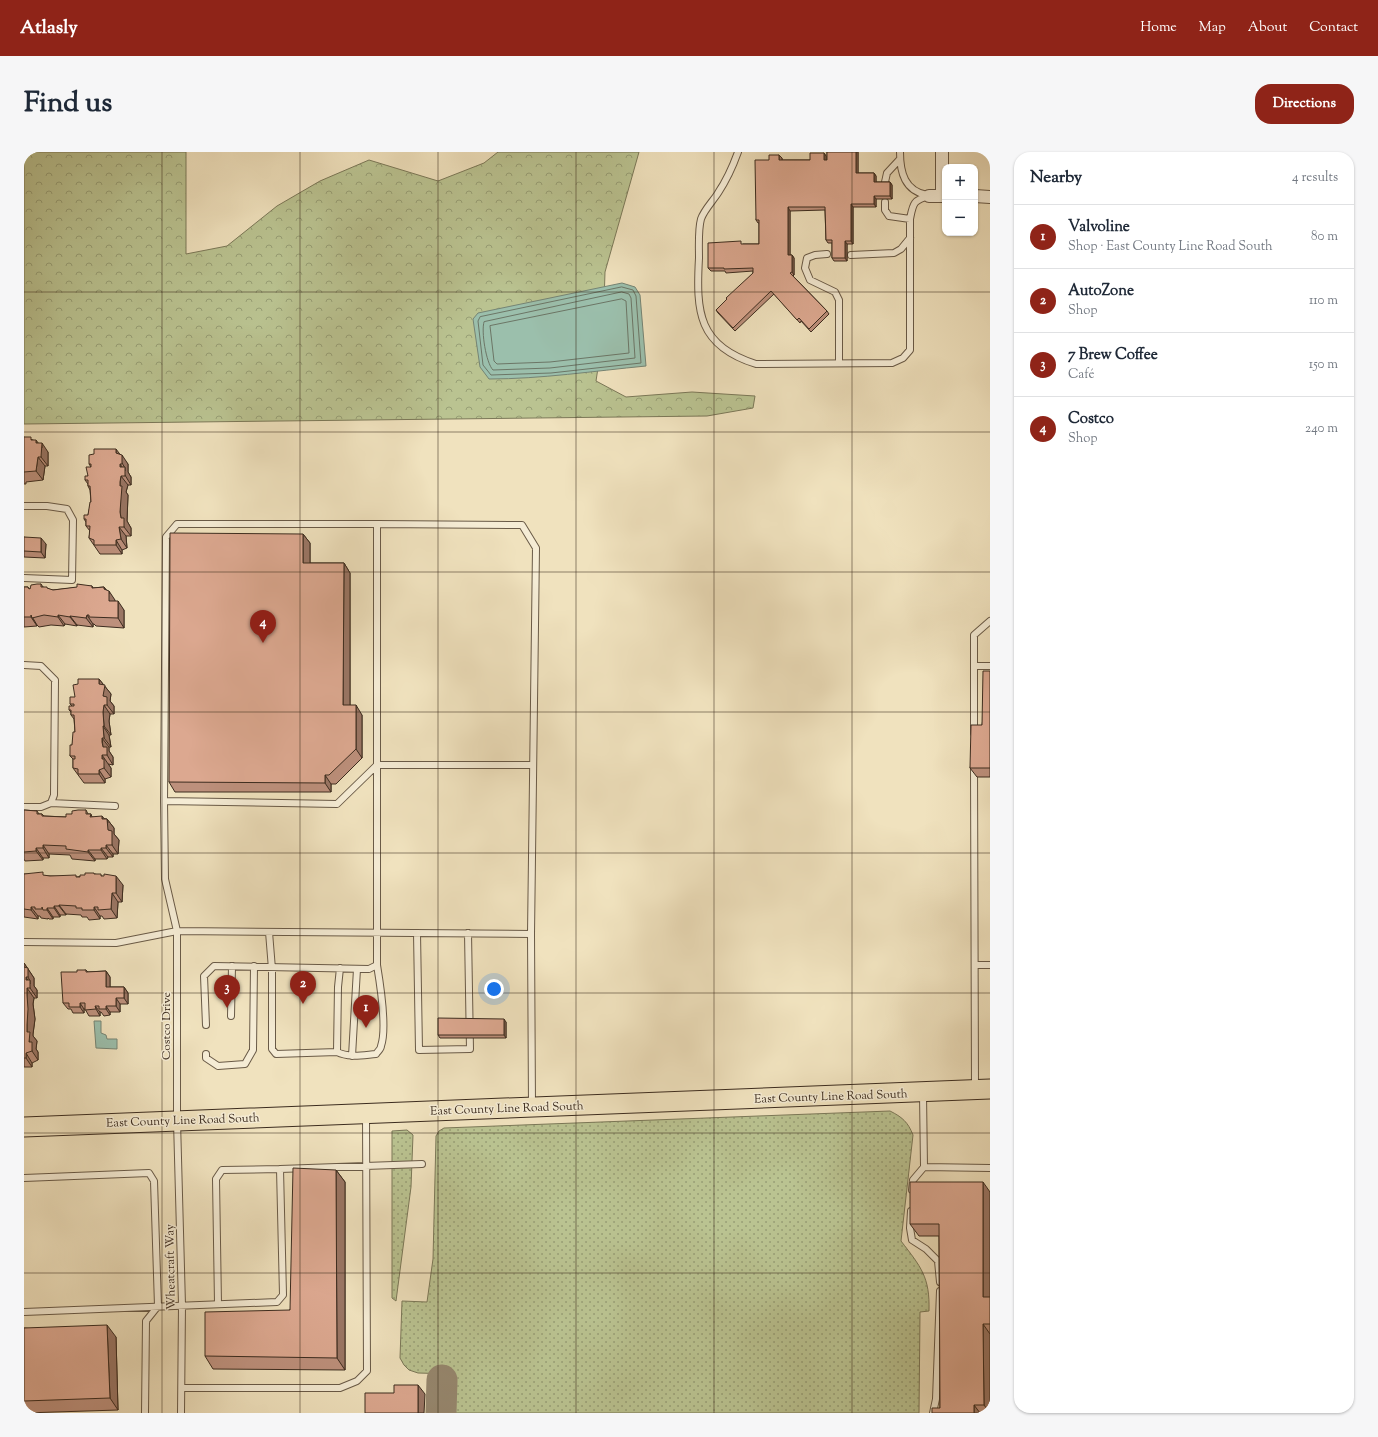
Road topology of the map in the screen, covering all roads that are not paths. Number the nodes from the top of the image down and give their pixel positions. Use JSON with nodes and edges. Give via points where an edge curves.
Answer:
{"nodes":[{"id":1,"x":738,"y":152,"type":"edge"},
{"id":2,"x":900,"y":152,"type":"edge"},
{"id":3,"x":942,"y":152,"type":"edge"},
{"id":4,"x":900,"y":159,"type":"junction"},
{"id":5,"x":942,"y":164,"type":"edge"},
{"id":6,"x":885,"y":182,"type":"edge"},
{"id":7,"x":929,"y":196,"type":"junction"},
{"id":8,"x":942,"y":196,"type":"edge"},
{"id":9,"x":978,"y":196,"type":"edge"},
{"id":10,"x":990,"y":197,"type":"edge"},
{"id":11,"x":885,"y":202,"type":"dead end"},
{"id":12,"x":910,"y":219,"type":"junction"},
{"id":13,"x":910,"y":238,"type":"junction"},
{"id":14,"x":827,"y":254,"type":"dead end"},
{"id":15,"x":851,"y":255,"type":"dead end"},
{"id":16,"x":839,"y":364,"type":"junction"},
{"id":17,"x":24,"y":506,"type":"edge"},
{"id":18,"x":377,"y":524,"type":"junction"},
{"id":19,"x":24,"y":578,"type":"edge"},
{"id":20,"x":990,"y":621,"type":"edge"},
{"id":21,"x":24,"y":665,"type":"edge"},
{"id":22,"x":974,"y":666,"type":"junction"},
{"id":23,"x":990,"y":666,"type":"edge"},
{"id":24,"x":974,"y":744,"type":"edge"},
{"id":25,"x":974,"y":759,"type":"edge"},
{"id":26,"x":377,"y":765,"type":"junction"},
{"id":27,"x":533,"y":765,"type":"junction"},
{"id":28,"x":164,"y":801,"type":"junction"},
{"id":29,"x":51,"y":803,"type":"junction"},
{"id":30,"x":116,"y":806,"type":"dead end"},
{"id":31,"x":24,"y":807,"type":"edge"},
{"id":32,"x":177,"y":931,"type":"junction"},
{"id":33,"x":269,"y":932,"type":"junction"},
{"id":34,"x":377,"y":933,"type":"junction"},
{"id":35,"x":418,"y":933,"type":"junction"},
{"id":36,"x":468,"y":933,"type":"junction"},
{"id":37,"x":531,"y":934,"type":"junction"},
{"id":38,"x":24,"y":942,"type":"edge"},
{"id":39,"x":377,"y":965,"type":"junction"},
{"id":40,"x":975,"y":965,"type":"junction"},
{"id":41,"x":990,"y":965,"type":"edge"},
{"id":42,"x":232,"y":966,"type":"junction"},
{"id":43,"x":254,"y":966,"type":"junction"},
{"id":44,"x":272,"y":966,"type":"junction"},
{"id":45,"x":340,"y":968,"type":"junction"},
{"id":46,"x":357,"y":968,"type":"junction"},
{"id":47,"x":231,"y":1016,"type":"dead end"},
{"id":48,"x":206,"y":1025,"type":"dead end"},
{"id":49,"x":337,"y":1052,"type":"junction"},
{"id":50,"x":206,"y":1054,"type":"dead end"},
{"id":51,"x":352,"y":1056,"type":"junction"},
{"id":52,"x":982,"y":1089,"type":"edge"},
{"id":53,"x":923,"y":1092,"type":"junction"},
{"id":54,"x":532,"y":1107,"type":"junction"},
{"id":55,"x":366,"y":1113,"type":"junction"},
{"id":56,"x":177,"y":1120,"type":"junction"},
{"id":57,"x":24,"y":1127,"type":"edge"},
{"id":58,"x":422,"y":1164,"type":"dead end"},
{"id":59,"x":368,"y":1166,"type":"junction"},
{"id":60,"x":924,"y":1167,"type":"junction"},
{"id":61,"x":990,"y":1168,"type":"edge"},
{"id":62,"x":280,"y":1169,"type":"junction"},
{"id":63,"x":24,"y":1178,"type":"edge"},
{"id":64,"x":218,"y":1304,"type":"junction"},
{"id":65,"x":182,"y":1305,"type":"junction"},
{"id":66,"x":158,"y":1306,"type":"junction"},
{"id":67,"x":24,"y":1312,"type":"edge"},
{"id":68,"x":182,"y":1388,"type":"junction"},
{"id":69,"x":145,"y":1413,"type":"edge"},
{"id":70,"x":181,"y":1413,"type":"edge"},
{"id":71,"x":933,"y":1413,"type":"edge"}],
"edges":[{"from":1,"to":16,"type":"lane","via":[[719,191],[701,219],[698,269],[701,320],[708,334],[722,347],[738,358],[756,364]]},
{"from":2,"to":4,"type":"lane"},
{"from":3,"to":5,"type":"street"},
{"from":4,"to":6,"type":"lane","via":[[887,173]]},
{"from":4,"to":7,"type":"lane","via":[[909,188]]},
{"from":7,"to":8,"type":"street"},
{"from":7,"to":12,"type":"lane","via":[[918,198],[913,205]]},
{"from":9,"to":10,"type":"street"},
{"from":11,"to":12,"type":"lane","via":[[885,210],[889,216]]},
{"from":12,"to":13,"type":"lane"},
{"from":13,"to":15,"type":"lane","via":[[894,253]]},
{"from":13,"to":16,"type":"lane","via":[[910,350],[903,358],[892,363]]},
{"from":14,"to":16,"type":"lane","via":[[808,258],[805,268],[810,280],[835,292],[839,300]]},
{"from":17,"to":19,"type":"lane","via":[[67,509],[73,520],[72,580]]},
{"from":18,"to":26,"type":"lane"},
{"from":18,"to":27,"type":"lane","name":"Costco Drive","via":[[522,525],[536,548]]},
{"from":18,"to":28,"type":"lane","name":"Costco Drive","via":[[178,524],[166,537]]},
{"from":20,"to":22,"type":"lane","via":[[974,636]]},
{"from":21,"to":29,"type":"lane","via":[[41,666],[55,680],[54,795]]},
{"from":22,"to":23,"type":"lane"},
{"from":22,"to":24,"type":"lane"},
{"from":25,"to":40,"type":"lane"},
{"from":26,"to":27,"type":"lane"},
{"from":26,"to":28,"type":"lane","via":[[337,804]]},
{"from":26,"to":34,"type":"lane"},
{"from":27,"to":37,"type":"lane"},
{"from":28,"to":32,"type":"lane","name":"Costco Drive","via":[[165,879]]},
{"from":29,"to":30,"type":"lane"},
{"from":29,"to":31,"type":"lane","via":[[41,807]]},
{"from":32,"to":33,"type":"lane"},
{"from":32,"to":38,"type":"lane","via":[[116,943]]},
{"from":32,"to":56,"type":"lane","name":"Costco Drive"},
{"from":33,"to":34,"type":"lane"},
{"from":33,"to":44,"type":"lane"},
{"from":34,"to":35,"type":"lane"},
{"from":34,"to":39,"type":"lane"},
{"from":35,"to":36,"type":"lane"},
{"from":35,"to":36,"type":"lane","via":[[419,1050],[470,1049]]},
{"from":36,"to":37,"type":"lane"},
{"from":37,"to":54,"type":"lane"},
{"from":39,"to":46,"type":"lane","via":[[369,969]]},
{"from":39,"to":51,"type":"lane","via":[[382,991],[381,1047],[376,1054]]},
{"from":40,"to":41,"type":"lane"},
{"from":40,"to":52,"type":"lane"},
{"from":42,"to":43,"type":"lane"},
{"from":42,"to":47,"type":"lane"},
{"from":42,"to":48,"type":"lane","via":[[214,966],[204,976]]},
{"from":43,"to":44,"type":"lane"},
{"from":43,"to":50,"type":"lane","via":[[253,1050],[245,1064],[218,1066],[206,1058]]},
{"from":44,"to":45,"type":"lane"},
{"from":44,"to":49,"type":"lane","via":[[272,1048],[276,1054]]},
{"from":45,"to":46,"type":"lane"},
{"from":45,"to":49,"type":"lane"},
{"from":46,"to":51,"type":"lane"},
{"from":49,"to":51,"type":"lane","via":[[344,1056]]},
{"from":52,"to":53,"type":"main road","name":"East County Line Road South"},
{"from":53,"to":54,"type":"main road","name":"East County Line Road South"},
{"from":53,"to":60,"type":"lane"},
{"from":54,"to":55,"type":"main road","name":"East County Line Road South"},
{"from":55,"to":56,"type":"main road","name":"East County Line Road South"},
{"from":55,"to":59,"type":"lane"},
{"from":56,"to":57,"type":"main road","name":"East County Line Road South"},
{"from":56,"to":65,"type":"lane","name":"Wheatcraft Way"},
{"from":58,"to":59,"type":"lane"},
{"from":59,"to":62,"type":"lane"},
{"from":59,"to":68,"type":"lane","via":[[367,1371],[357,1381],[340,1388]]},
{"from":60,"to":61,"type":"lane"},
{"from":60,"to":71,"type":"lane","via":[[913,1180],[910,1228],[912,1240],[938,1261],[940,1284],[936,1399]]},
{"from":62,"to":64,"type":"lane","via":[[222,1170],[216,1180]]},
{"from":62,"to":64,"type":"lane","via":[[283,1295],[277,1302]]},
{"from":63,"to":66,"type":"lane","via":[[149,1173],[154,1181]]},
{"from":64,"to":65,"type":"lane"},
{"from":65,"to":66,"type":"lane"},
{"from":65,"to":68,"type":"lane","name":"Wheatcraft Way"},
{"from":66,"to":67,"type":"lane"},
{"from":66,"to":69,"type":"lane","via":[[146,1320]]},
{"from":68,"to":70,"type":"lane","name":"Wheatcraft Way"}]}
